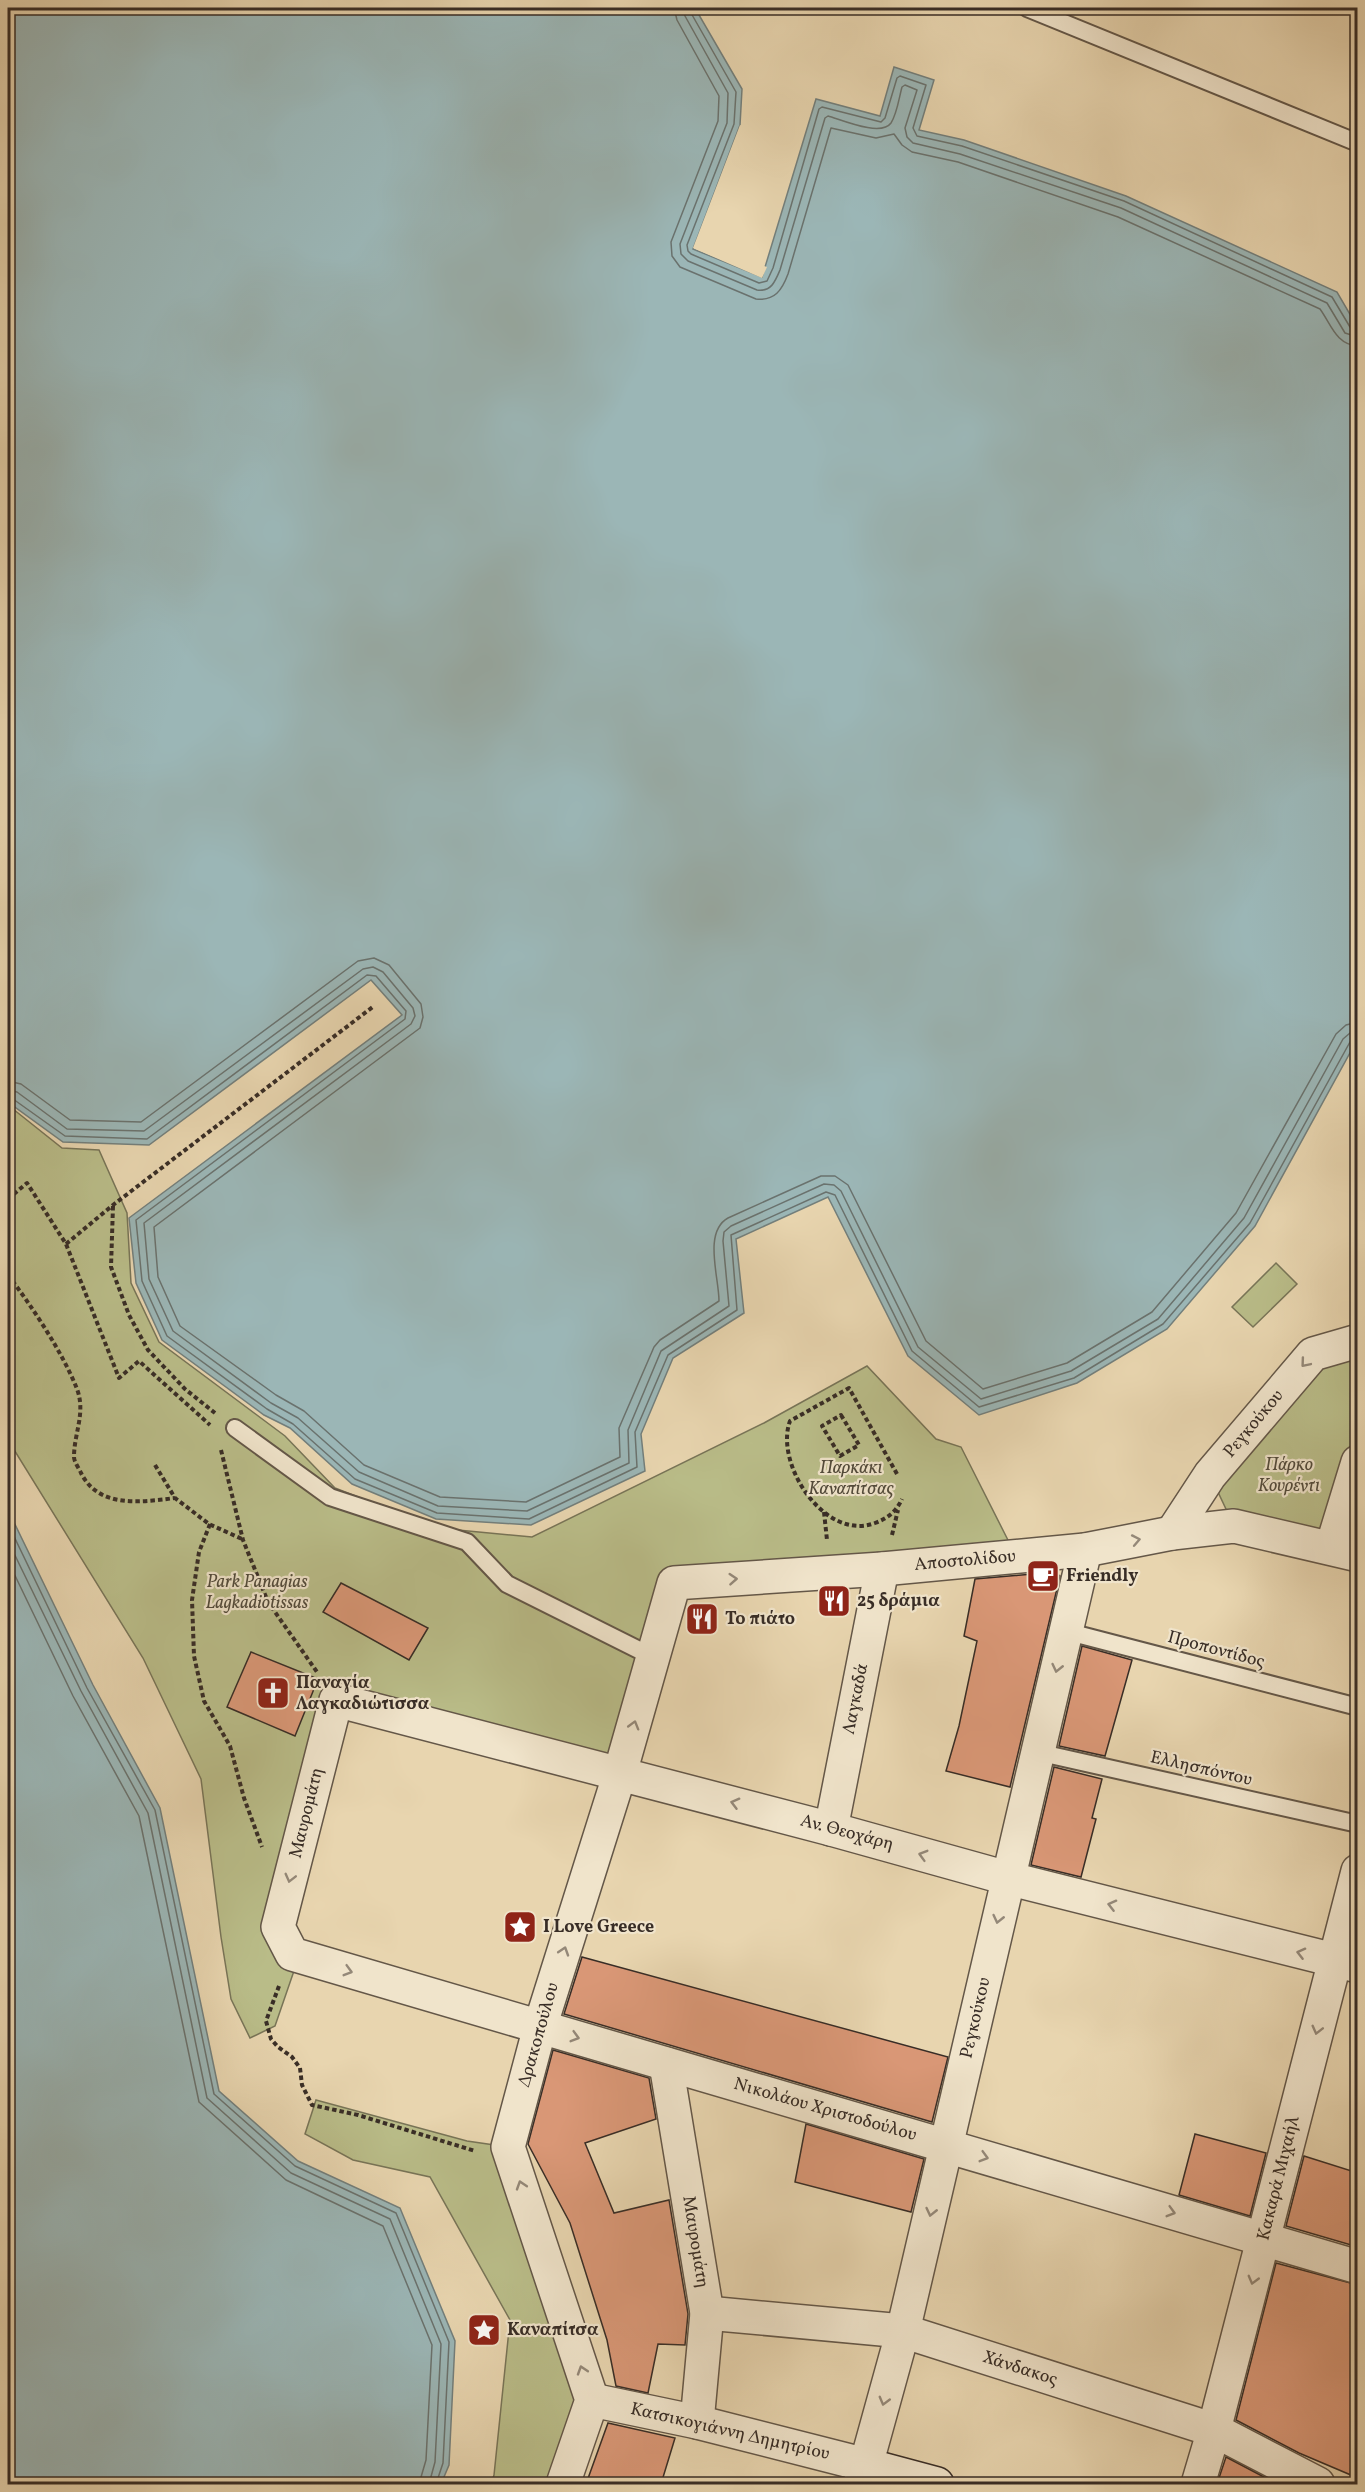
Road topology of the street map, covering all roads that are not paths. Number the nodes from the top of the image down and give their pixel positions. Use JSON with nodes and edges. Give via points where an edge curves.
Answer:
{"nodes":[{"id":1,"x":1028,"y":8,"type":"edge"},
{"id":2,"x":1358,"y":143,"type":"edge"},
{"id":3,"x":1358,"y":1341,"type":"edge"},
{"id":4,"x":235,"y":1428,"type":"road end"},
{"id":5,"x":1358,"y":1462,"type":"edge"},
{"id":6,"x":1172,"y":1533,"type":"junction"},
{"id":7,"x":1084,"y":1550,"type":"junction"},
{"id":8,"x":1345,"y":1551,"type":"edge"},
{"id":9,"x":882,"y":1569,"type":"junction"},
{"id":10,"x":674,"y":1583,"type":"joint"},
{"id":11,"x":1065,"y":1630,"type":"junction"},
{"id":12,"x":654,"y":1656,"type":"junction"},
{"id":13,"x":336,"y":1700,"type":"joint"},
{"id":14,"x":1358,"y":1707,"type":"edge"},
{"id":15,"x":1037,"y":1752,"type":"junction"},
{"id":16,"x":620,"y":1773,"type":"junction"},
{"id":17,"x":1358,"y":1824,"type":"edge"},
{"id":18,"x":831,"y":1829,"type":"junction"},
{"id":19,"x":1358,"y":1871,"type":"edge"},
{"id":20,"x":1007,"y":1878,"type":"junction"},
{"id":21,"x":285,"y":1941,"type":"joint"},
{"id":22,"x":1346,"y":1964,"type":"edge"},
{"id":23,"x":540,"y":2027,"type":"junction"},
{"id":24,"x":666,"y":2064,"type":"junction"},
{"id":25,"x":947,"y":2146,"type":"junction"},
{"id":26,"x":1264,"y":2239,"type":"junction"},
{"id":27,"x":1358,"y":2266,"type":"edge"},
{"id":28,"x":707,"y":2313,"type":"junction"},
{"id":29,"x":903,"y":2331,"type":"junction"},
{"id":30,"x":592,"y":2400,"type":"junction"},
{"id":31,"x":697,"y":2422,"type":"junction"},
{"id":32,"x":1214,"y":2430,"type":"junction"},
{"id":33,"x":863,"y":2474,"type":"edge"},
{"id":34,"x":563,"y":2484,"type":"edge"},
{"id":35,"x":937,"y":2484,"type":"edge"},
{"id":36,"x":1198,"y":2484,"type":"edge"},
{"id":37,"x":1318,"y":2484,"type":"edge"}],
"edges":[{"from":1,"to":2,"type":"lane"},
{"from":3,"to":6,"type":"street","name":"Ρεγκούκου","one_way":true,"via":[[1313,1354],[1210,1475]]},
{"from":4,"to":12,"type":"lane","via":[[330,1497],[467,1542],[507,1584]]},
{"from":5,"to":8,"type":"street"},
{"from":7,"to":6,"type":"street","name":"Αποστολίδου","one_way":true},
{"from":6,"to":8,"type":"street","name":"Αποστολίδου","via":[[1234,1526]]},
{"from":7,"to":9,"type":"street","name":"Αποστολίδου"},
{"from":7,"to":11,"type":"street","name":"Ρεγκούκου"},
{"from":10,"to":9,"type":"street","name":"Αποστολίδου","one_way":true},
{"from":9,"to":18,"type":"street","name":"Λαγκαδά"},
{"from":10,"to":12,"type":"street","name":"Δρακοπούλου"},
{"from":11,"to":14,"type":"lane","name":"Προποντίδος"},
{"from":11,"to":15,"type":"street","name":"Ρεγκούκου","one_way":true},
{"from":16,"to":12,"type":"street","name":"Δρακοπούλου","one_way":true},
{"from":13,"to":16,"type":"street","name":"Αν. Θεοχάρη"},
{"from":13,"to":21,"type":"street","name":"Μαυρομάτη","via":[[290,1878]]},
{"from":15,"to":17,"type":"lane","name":"Ελλησπόντου"},
{"from":15,"to":20,"type":"street","name":"Ρεγκούκου"},
{"from":18,"to":16,"type":"street","name":"Αν. Θεοχάρη","one_way":true},
{"from":23,"to":16,"type":"street","name":"Δρακοπούλου","one_way":true},
{"from":20,"to":18,"type":"street","name":"Αν. Θεοχάρη","one_way":true},
{"from":19,"to":22,"type":"street","name":"Κακαρά Μιχαήλ"},
{"from":22,"to":20,"type":"street","name":"Αν. Θεοχάρη","one_way":true},
{"from":20,"to":25,"type":"street","name":"Ρεγκούκου","one_way":true},
{"from":21,"to":23,"type":"street","name":"Νικολάου Χριστοδούλου","one_way":true},
{"from":22,"to":26,"type":"street","name":"Κακαρά Μιχαήλ","one_way":true},
{"from":23,"to":24,"type":"street","name":"Νικολάου Χριστοδούλου","one_way":true},
{"from":30,"to":23,"type":"street","name":"Δρακοπούλου","one_way":true,"via":[[508,2147]]},
{"from":24,"to":25,"type":"street","name":"Νικολάου Χριστοδούλου"},
{"from":24,"to":28,"type":"street","name":"Μαυρομάτη"},
{"from":25,"to":26,"type":"street","name":"Νικολάου Χριστοδούλου","one_way":true},
{"from":25,"to":29,"type":"street","name":"Ρεγκούκου","one_way":true},
{"from":26,"to":27,"type":"street","name":"Νικολάου Χριστοδούλου"},
{"from":26,"to":32,"type":"street","name":"Κακαρά Μιχαήλ","one_way":true},
{"from":28,"to":29,"type":"street","name":"Χάνδακος"},
{"from":28,"to":31,"type":"street","name":"Μαυρομάτη"},
{"from":29,"to":32,"type":"street","name":"Χάνδακος"},
{"from":29,"to":33,"type":"street","name":"Ρεγκούκου","one_way":true},
{"from":30,"to":31,"type":"street","name":"Κατσικογιάννη Δημητρίου"},
{"from":30,"to":34,"type":"street"},
{"from":31,"to":33,"type":"street","name":"Κατσικογιάννη Δημητρίου"},
{"from":32,"to":36,"type":"street","name":"Κακαρά Μιχαήλ"},
{"from":32,"to":37,"type":"street","name":"Χάνδακος"},
{"from":33,"to":35,"type":"street","name":"Κατσικογιάννη Δημητρίου"}]}
